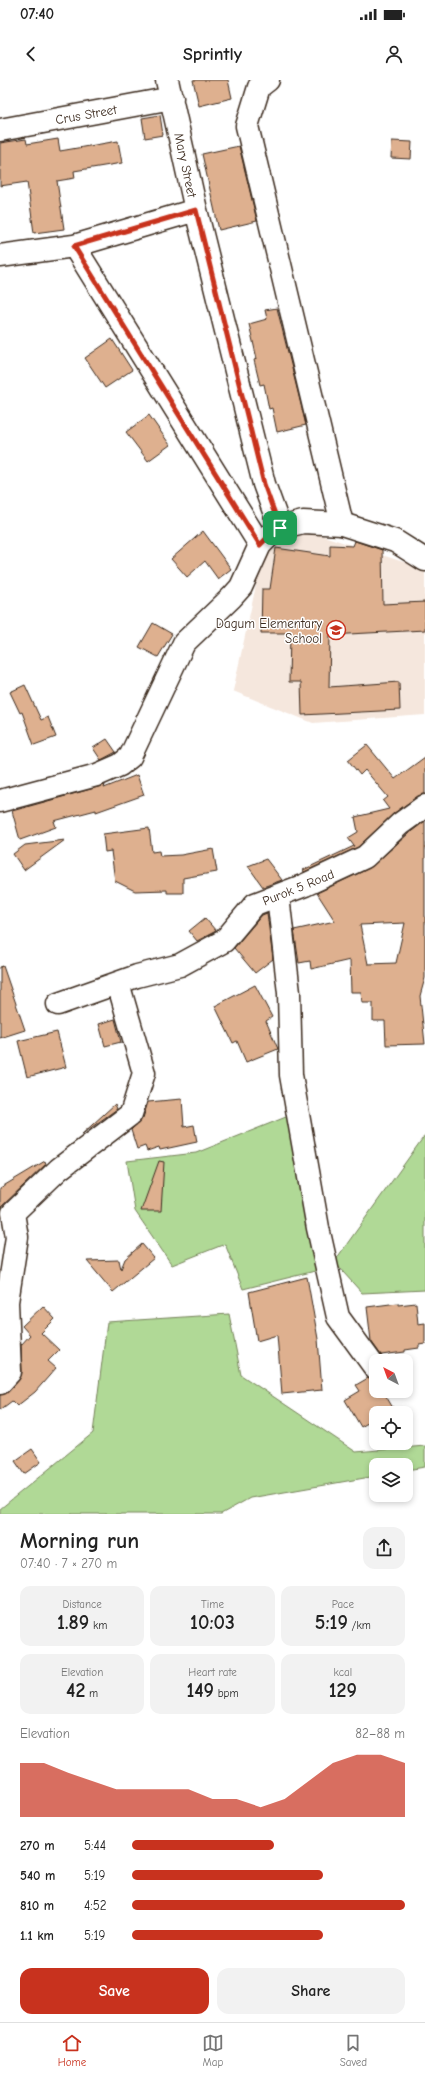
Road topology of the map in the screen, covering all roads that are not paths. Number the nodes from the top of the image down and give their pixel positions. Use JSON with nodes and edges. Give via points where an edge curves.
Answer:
{"nodes":[{"id":1,"x":268,"y":80,"type":"edge"},
{"id":2,"x":170,"y":89,"type":"edge"},
{"id":3,"x":0,"y":130,"type":"edge"},
{"id":4,"x":196,"y":210,"type":"junction"},
{"id":5,"x":74,"y":246,"type":"junction"},
{"id":6,"x":0,"y":256,"type":"edge"},
{"id":7,"x":342,"y":524,"type":"junction"},
{"id":8,"x":280,"y":528,"type":"junction"},
{"id":9,"x":260,"y":545,"type":"junction"},
{"id":10,"x":425,"y":560,"type":"edge"},
{"id":11,"x":0,"y":801,"type":"edge"},
{"id":12,"x":425,"y":806,"type":"edge"},
{"id":13,"x":278,"y":896,"type":"junction"},
{"id":14,"x":118,"y":983,"type":"junction"},
{"id":15,"x":58,"y":1004,"type":"dead end"},
{"id":16,"x":369,"y":1359,"type":"edge"},
{"id":17,"x":0,"y":1383,"type":"edge"}],
"edges":[{"from":1,"to":7,"type":"street","via":[[259,87],[247,126]]},
{"from":2,"to":3,"type":"street","name":"Crus Street"},
{"from":2,"to":4,"type":"street","name":"Mary Street"},
{"from":4,"to":5,"type":"street"},
{"from":4,"to":8,"type":"street","name":"Mary Street","via":[[264,484]]},
{"from":5,"to":6,"type":"street"},
{"from":5,"to":9,"type":"street"},
{"from":7,"to":8,"type":"street","via":[[303,522]]},
{"from":7,"to":10,"type":"street","via":[[394,541]]},
{"from":8,"to":9,"type":"street"},
{"from":9,"to":11,"type":"street","via":[[241,587],[184,643],[130,757],[120,765],[97,775]]},
{"from":12,"to":13,"type":"street","name":"Purok 5 Road","via":[[400,824],[365,857]]},
{"from":13,"to":14,"type":"street","name":"Purok 5 Road","via":[[255,904],[224,941],[180,965]]},
{"from":13,"to":16,"type":"street","via":[[289,993],[291,1074],[318,1228],[338,1317]]},
{"from":14,"to":15,"type":"street","name":"Purok 5 Road"},
{"from":14,"to":17,"type":"street","via":[[144,1073],[131,1114],[59,1169],[13,1213],[17,1237],[7,1302],[10,1372]]}]}
